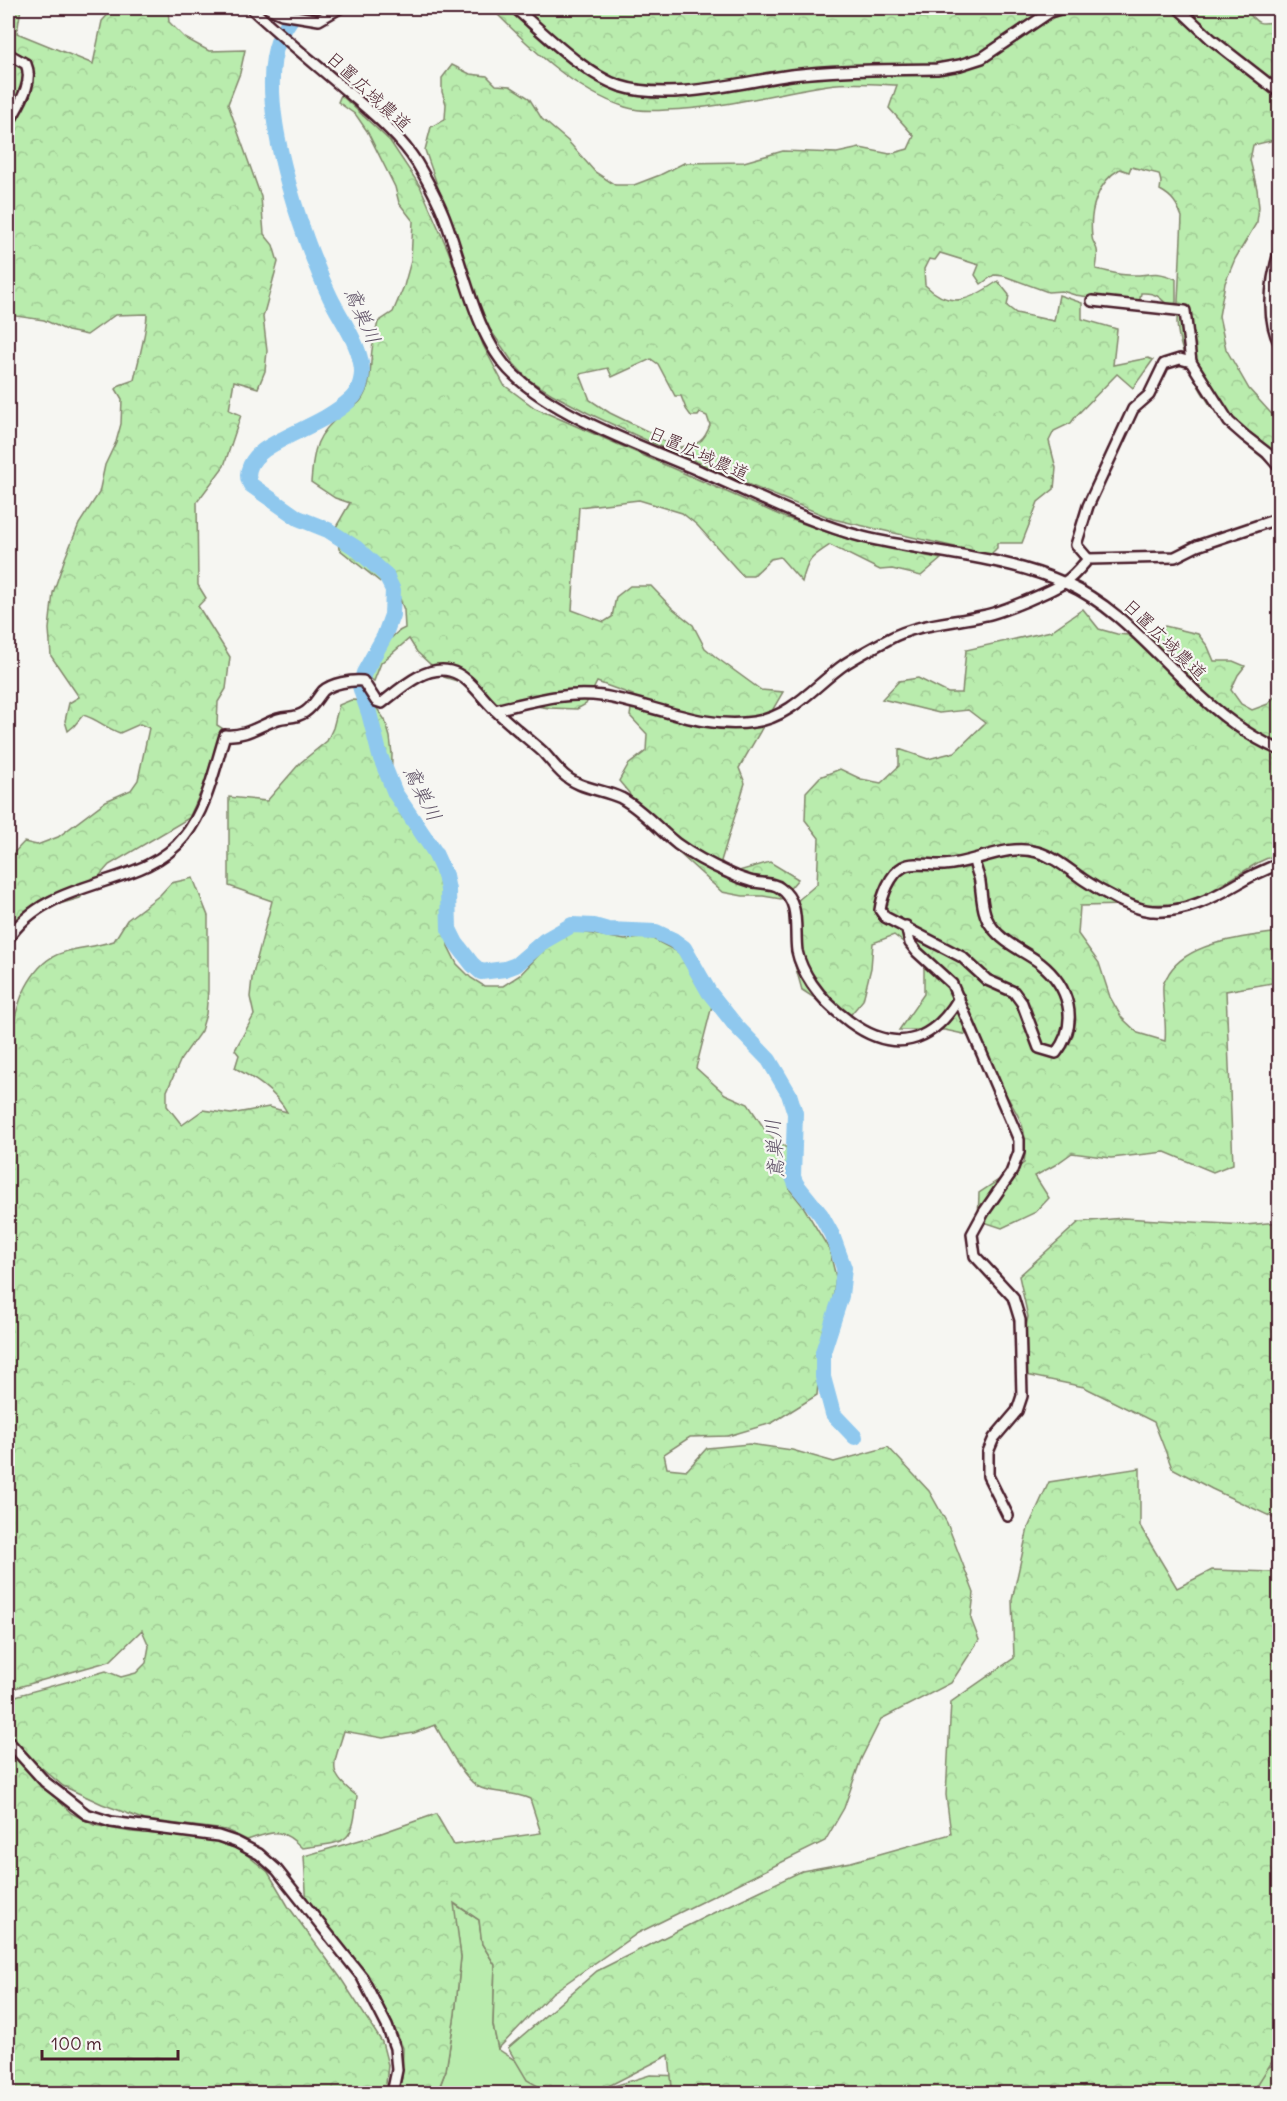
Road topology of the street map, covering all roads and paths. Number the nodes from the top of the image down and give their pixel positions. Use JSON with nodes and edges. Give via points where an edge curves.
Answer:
{"nodes":[{"id":1,"x":268,"y":8,"type":"edge"},
{"id":2,"x":340,"y":8,"type":"edge"},
{"id":3,"x":515,"y":8,"type":"edge"},
{"id":4,"x":1063,"y":8,"type":"edge"},
{"id":5,"x":1178,"y":8,"type":"edge"},
{"id":6,"x":255,"y":9,"type":"edge"},
{"id":7,"x":8,"y":54,"type":"edge"},
{"id":8,"x":1280,"y":93,"type":"edge"},
{"id":9,"x":8,"y":125,"type":"edge"},
{"id":10,"x":1280,"y":249,"type":"edge"},
{"id":11,"x":1092,"y":301,"type":"dead end"},
{"id":12,"x":1280,"y":345,"type":"edge"},
{"id":13,"x":1191,"y":362,"type":"junction"},
{"id":14,"x":1280,"y":468,"type":"edge"},
{"id":15,"x":1280,"y":518,"type":"edge"},
{"id":16,"x":1088,"y":559,"type":"junction"},
{"id":17,"x":1065,"y":583,"type":"junction"},
{"id":18,"x":495,"y":710,"type":"junction"},
{"id":19,"x":1280,"y":750,"type":"edge"},
{"id":20,"x":974,"y":860,"type":"junction"},
{"id":21,"x":1280,"y":862,"type":"edge"},
{"id":22,"x":906,"y":926,"type":"junction"},
{"id":23,"x":8,"y":939,"type":"edge"},
{"id":24,"x":959,"y":998,"type":"junction"},
{"id":25,"x":1008,"y":1516,"type":"dead end"},
{"id":26,"x":8,"y":1741,"type":"edge"},
{"id":27,"x":392,"y":2094,"type":"edge"}],
"edges":[{"from":1,"to":2,"type":"street","via":[[319,20]]},
{"from":3,"to":4,"type":"street","via":[[603,79],[650,91],[697,90],[793,75],[960,65],[982,58],[1050,12]]},
{"from":5,"to":8,"type":"street"},
{"from":6,"to":17,"type":"street","name":"日置広域農道","via":[[381,120],[414,158],[444,216],[490,342],[513,375],[547,400],[591,423],[842,531],[1017,567]]},
{"from":7,"to":9,"type":"street","via":[[26,64],[29,78]]},
{"from":10,"to":12,"type":"street","via":[[1271,287],[1273,325]]},
{"from":11,"to":13,"type":"street","via":[[1185,311]]},
{"from":13,"to":14,"type":"street","via":[[1229,422]]},
{"from":13,"to":16,"type":"street","via":[[1180,359],[1164,364],[1149,395],[1133,409],[1088,506],[1076,545]]},
{"from":15,"to":16,"type":"street","via":[[1174,557]]},
{"from":16,"to":17,"type":"street"},
{"from":17,"to":18,"type":"street","via":[[987,615],[934,624],[892,637],[845,664],[796,704],[755,722],[691,719],[600,696],[552,696]]},
{"from":17,"to":19,"type":"street","name":"日置広域農道","via":[[1111,610],[1219,712]]},
{"from":18,"to":23,"type":"street","via":[[459,675],[435,671],[413,680],[382,702],[376,701],[363,681],[352,680],[325,689],[308,711],[295,718],[225,735],[197,817],[169,852],[134,870],[53,899],[37,909]]},
{"from":18,"to":24,"type":"street","via":[[563,775],[579,785],[620,798],[637,808],[678,844],[728,873],[779,886],[791,898],[798,952],[810,980],[835,1011],[857,1027],[880,1039],[910,1041],[935,1029]]},
{"from":20,"to":21,"type":"street","via":[[1004,851],[1038,852],[1086,882],[1151,912],[1194,906]]},
{"from":20,"to":22,"type":"street","via":[[909,865],[899,870],[880,910],[885,917]]},
{"from":20,"to":22,"type":"street","via":[[990,925],[1004,940],[1041,964],[1066,998],[1071,1020],[1056,1053],[1039,1048],[1014,992],[987,980],[962,957]]},
{"from":22,"to":24,"type":"street","via":[[910,943],[952,984]]},
{"from":24,"to":25,"type":"street","via":[[1019,1140],[1011,1173],[972,1233],[975,1256],[1013,1297],[1020,1320],[1022,1396],[1017,1411],[994,1438],[988,1452],[988,1476]]},
{"from":26,"to":27,"type":"street","via":[[45,1782],[86,1814],[111,1822],[218,1836],[259,1854],[277,1870],[362,1977],[395,2048],[397,2070]]}]}
